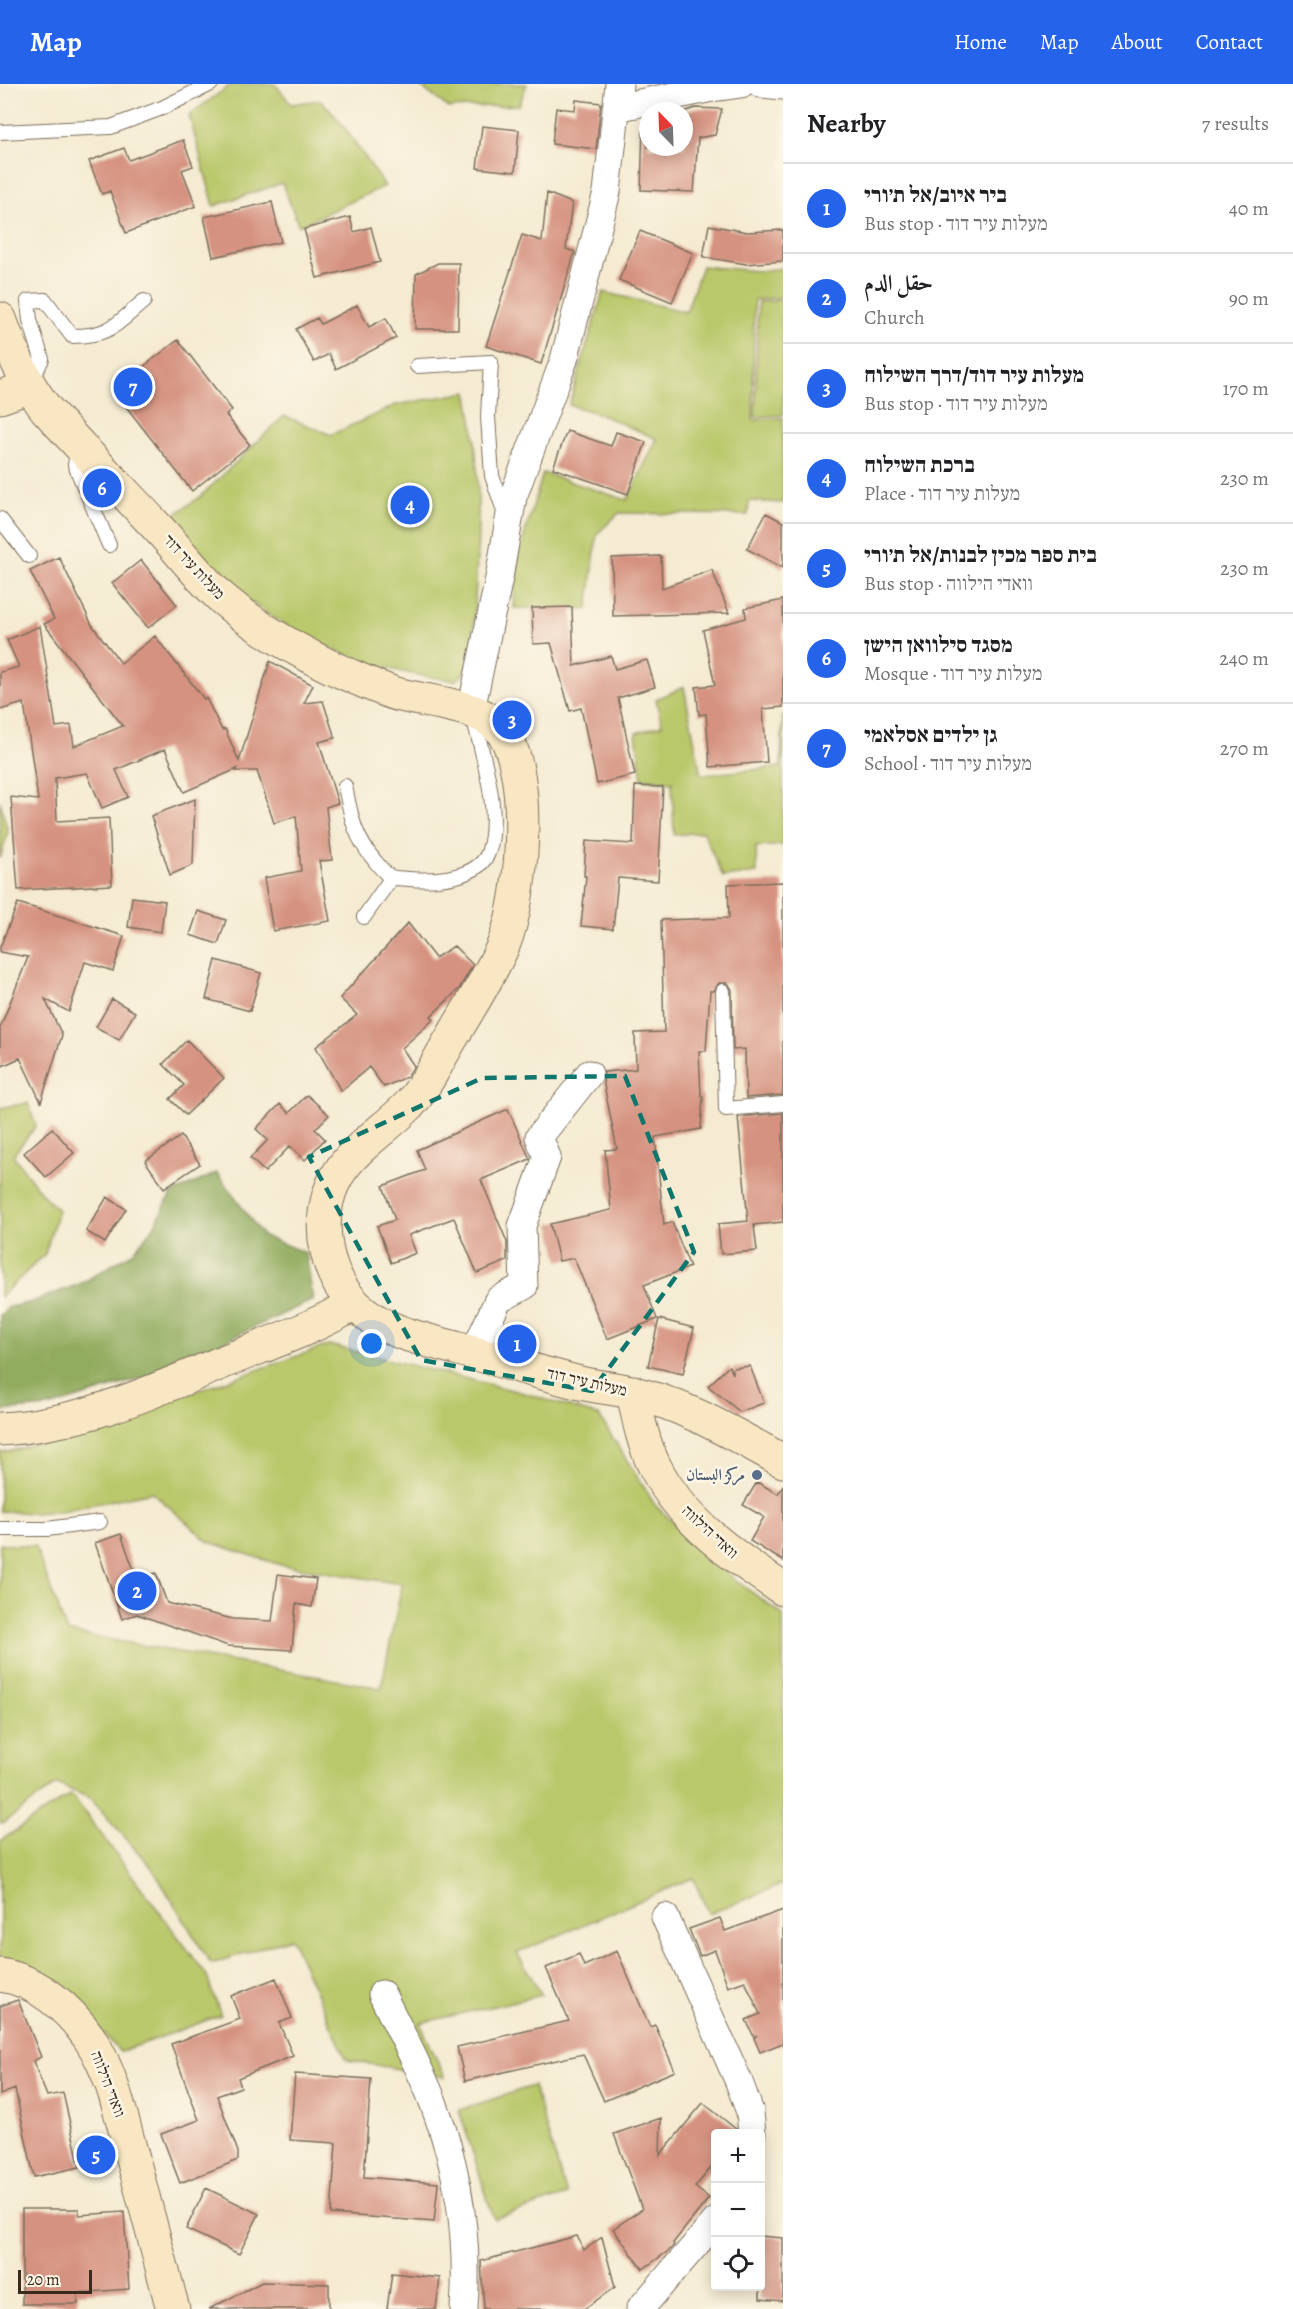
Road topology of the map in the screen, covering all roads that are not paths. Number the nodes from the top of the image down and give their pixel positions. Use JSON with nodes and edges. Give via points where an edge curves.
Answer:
{"nodes":[{"id":1,"x":212,"y":84,"type":"edge"},
{"id":2,"x":741,"y":84,"type":"edge"},
{"id":3,"x":761,"y":84,"type":"edge"},
{"id":4,"x":783,"y":86,"type":"edge"},
{"id":5,"x":618,"y":96,"type":"edge"},
{"id":6,"x":0,"y":132,"type":"edge"},
{"id":7,"x":144,"y":301,"type":"dead end"},
{"id":8,"x":0,"y":319,"type":"edge"},
{"id":9,"x":417,"y":366,"type":"dead end"},
{"id":10,"x":14,"y":392,"type":"edge"},
{"id":11,"x":79,"y":445,"type":"junction"},
{"id":12,"x":0,"y":519,"type":"edge"},
{"id":13,"x":508,"y":523,"type":"junction"},
{"id":14,"x":109,"y":545,"type":"dead end"},
{"id":15,"x":29,"y":556,"type":"dead end"},
{"id":16,"x":471,"y":710,"type":"junction"},
{"id":17,"x":345,"y":786,"type":"dead end"},
{"id":18,"x":392,"y":877,"type":"junction"},
{"id":19,"x":364,"y":917,"type":"dead end"},
{"id":20,"x":723,"y":991,"type":"dead end"},
{"id":21,"x":589,"y":1074,"type":"dead end"},
{"id":22,"x":783,"y":1104,"type":"edge"},
{"id":23,"x":354,"y":1304,"type":"junction"},
{"id":24,"x":474,"y":1353,"type":"junction"},
{"id":25,"x":633,"y":1392,"type":"junction"},
{"id":26,"x":0,"y":1429,"type":"edge"},
{"id":27,"x":783,"y":1461,"type":"edge"},
{"id":28,"x":100,"y":1522,"type":"dead end"},
{"id":29,"x":0,"y":1529,"type":"edge"},
{"id":30,"x":783,"y":1589,"type":"edge"},
{"id":31,"x":665,"y":1917,"type":"dead end"},
{"id":32,"x":0,"y":1975,"type":"edge"},
{"id":33,"x":382,"y":1994,"type":"dead end"},
{"id":34,"x":752,"y":2129,"type":"edge"},
{"id":35,"x":711,"y":2227,"type":"edge"},
{"id":36,"x":174,"y":2309,"type":"edge"},
{"id":37,"x":464,"y":2309,"type":"edge"},
{"id":38,"x":640,"y":2309,"type":"edge"}],
"edges":[{"from":1,"to":6,"type":"lane","via":[[111,127]]},
{"from":2,"to":5,"type":"street"},
{"from":3,"to":4,"type":"street"},
{"from":5,"to":13,"type":"street","via":[[607,192],[564,360],[513,497]]},
{"from":7,"to":10,"type":"lane","via":[[105,333],[92,336],[72,336],[45,300],[28,301],[42,359]]},
{"from":8,"to":10,"type":"street","name":"מעלות עיר דוד","via":[[11,350]]},
{"from":9,"to":13,"type":"lane","via":[[491,362],[488,417],[492,476]]},
{"from":10,"to":11,"type":"street","name":"מעלות עיר דוד"},
{"from":11,"to":14,"type":"lane","via":[[75,465]]},
{"from":11,"to":16,"type":"street","name":"מעלות עיר דוד","via":[[224,599],[260,627],[329,666],[393,693]]},
{"from":12,"to":15,"type":"lane"},
{"from":13,"to":16,"type":"street"},
{"from":16,"to":18,"type":"lane","via":[[489,787],[493,819],[489,852],[475,869],[452,877],[433,881]]},
{"from":16,"to":23,"type":"street","name":"מעלות עיר דוד","via":[[506,736],[514,760],[522,818],[516,892],[505,941],[430,1078],[408,1106],[352,1157],[330,1193],[325,1226],[329,1259],[333,1274]]},
{"from":17,"to":18,"type":"lane","via":[[353,827],[361,843]]},
{"from":18,"to":19,"type":"lane"},
{"from":20,"to":22,"type":"lane","via":[[726,1108]]},
{"from":21,"to":24,"type":"street","via":[[539,1137],[547,1157],[522,1226],[524,1286],[498,1300]]},
{"from":23,"to":24,"type":"street","name":"מעלות עיר דוד","via":[[400,1332]]},
{"from":23,"to":26,"type":"street","via":[[314,1325],[135,1399],[57,1422]]},
{"from":24,"to":25,"type":"street","name":"מעלות עיר דוד","via":[[583,1383]]},
{"from":25,"to":27,"type":"street","name":"מעלות עיר דוד","via":[[685,1410]]},
{"from":25,"to":30,"type":"street","name":"וואדי הילווה","via":[[654,1467],[673,1496],[698,1526]]},
{"from":28,"to":29,"type":"lane","via":[[46,1529]]},
{"from":31,"to":34,"type":"street","via":[[739,2082]]},
{"from":32,"to":36,"type":"street","name":"וואדי הילווה","via":[[28,1983],[55,2000],[73,2017],[102,2061],[122,2119]]},
{"from":33,"to":37,"type":"street","via":[[432,2101],[451,2158],[463,2217]]},
{"from":35,"to":38,"type":"street"}]}
